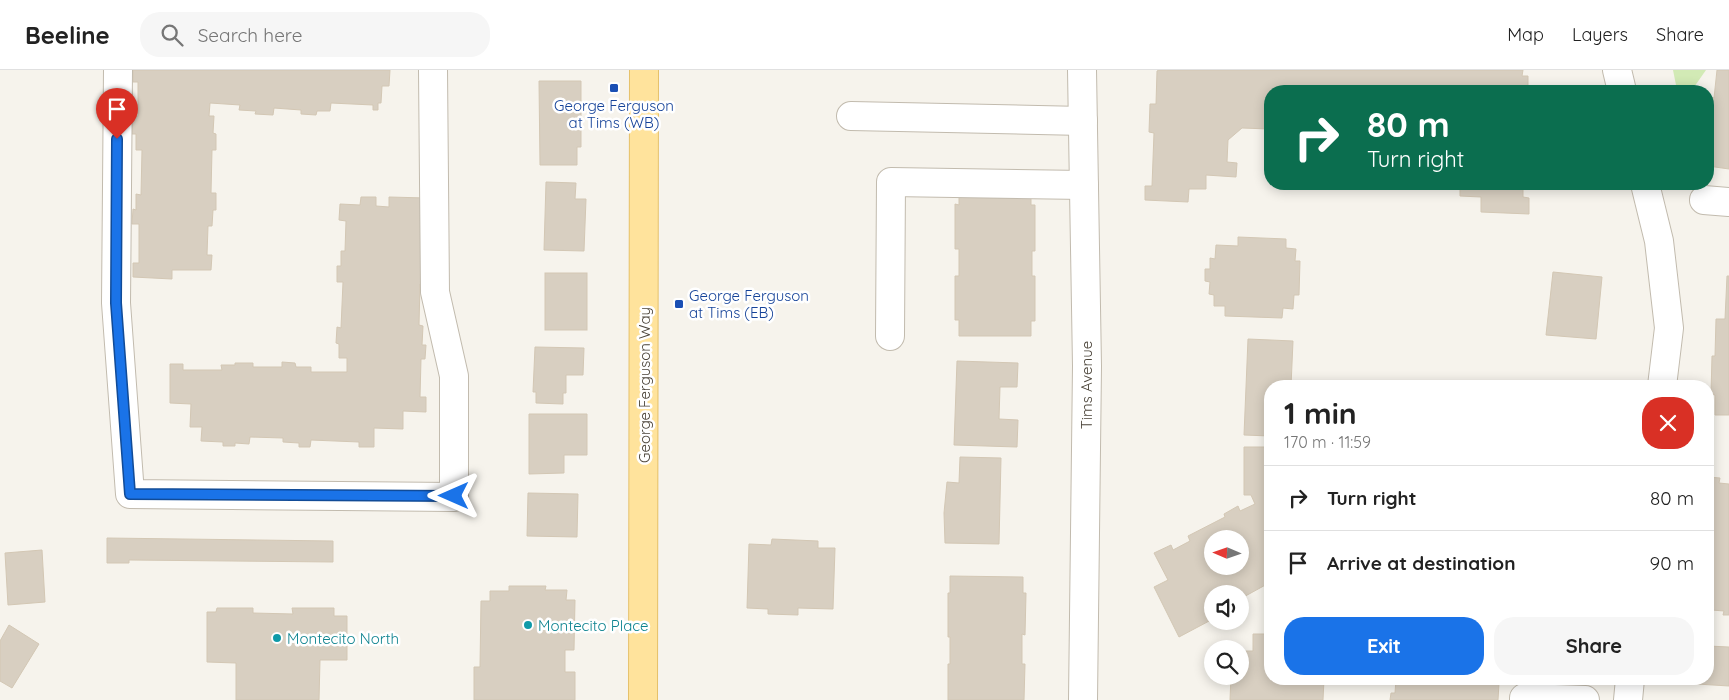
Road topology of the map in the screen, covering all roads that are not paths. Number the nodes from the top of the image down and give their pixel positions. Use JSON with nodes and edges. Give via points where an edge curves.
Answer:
{"nodes":[{"id":1,"x":118,"y":70,"type":"edge"},
{"id":2,"x":433,"y":70,"type":"edge"},
{"id":3,"x":644,"y":70,"type":"edge"},
{"id":4,"x":1082,"y":70,"type":"edge"},
{"id":5,"x":1617,"y":70,"type":"edge"},
{"id":6,"x":1621,"y":85,"type":"edge"},
{"id":7,"x":851,"y":116,"type":"dead end"},
{"id":8,"x":1083,"y":121,"type":"junction"},
{"id":9,"x":1084,"y":185,"type":"junction"},
{"id":10,"x":1646,"y":190,"type":"edge"},
{"id":11,"x":890,"y":336,"type":"dead end"},
{"id":12,"x":1663,"y":380,"type":"edge"},
{"id":13,"x":1629,"y":685,"type":"edge"},
{"id":14,"x":643,"y":700,"type":"edge"},
{"id":15,"x":1083,"y":700,"type":"edge"},
{"id":16,"x":1524,"y":700,"type":"edge"},
{"id":17,"x":1585,"y":700,"type":"edge"},
{"id":18,"x":1628,"y":700,"type":"edge"}],
"edges":[{"from":1,"to":2,"type":"street","via":[[116,303],[130,494],[454,496],[454,376],[435,292]]},
{"from":3,"to":14,"type":"main road","name":"George Ferguson Way"},
{"from":4,"to":8,"type":"street","name":"Tims Avenue"},
{"from":5,"to":6,"type":"street"},
{"from":7,"to":8,"type":"street"},
{"from":8,"to":9,"type":"street","name":"Tims Avenue"},
{"from":9,"to":11,"type":"street","via":[[891,182]]},
{"from":9,"to":15,"type":"street","name":"Tims Avenue","via":[[1087,366]]},
{"from":10,"to":12,"type":"street","via":[[1658,241],[1669,328]]},
{"from":13,"to":18,"type":"street"},
{"from":16,"to":17,"type":"street"}]}
